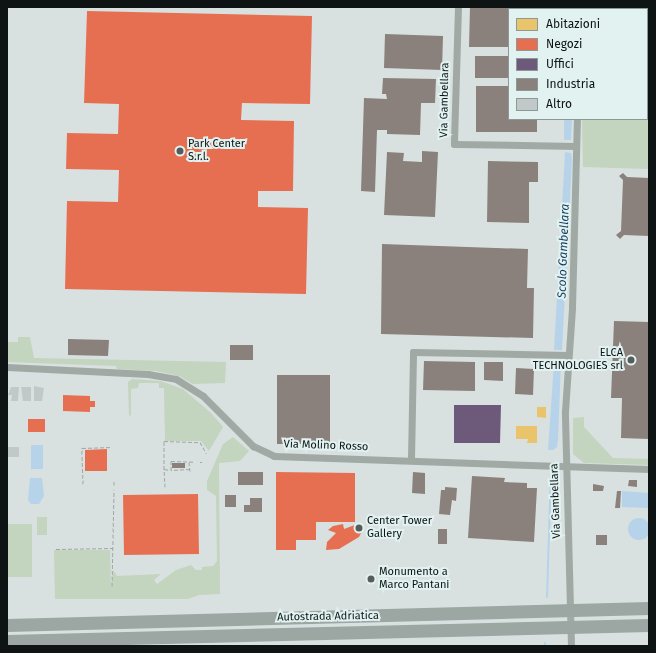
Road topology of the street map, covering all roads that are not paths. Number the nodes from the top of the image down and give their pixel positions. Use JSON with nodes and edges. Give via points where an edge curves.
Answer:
{"nodes":[{"id":1,"x":458,"y":7,"type":"edge"},
{"id":2,"x":577,"y":120,"type":"edge"},
{"id":3,"x":576,"y":146,"type":"junction"},
{"id":4,"x":568,"y":356,"type":"junction"},
{"id":5,"x":7,"y":367,"type":"edge"},
{"id":6,"x":411,"y":459,"type":"junction"},
{"id":7,"x":566,"y":466,"type":"junction"},
{"id":8,"x":649,"y":469,"type":"edge"},
{"id":9,"x":649,"y":608,"type":"edge"},
{"id":10,"x":7,"y":625,"type":"edge"},
{"id":11,"x":649,"y":625,"type":"edge"},
{"id":12,"x":7,"y":641,"type":"edge"},
{"id":13,"x":571,"y":646,"type":"edge"}],
"edges":[{"from":1,"to":3,"type":"street","name":"Via Gambellara","via":[[454,144]]},
{"from":2,"to":3,"type":"street","name":"Via Gambellara"},
{"from":3,"to":4,"type":"street","name":"Via Gambellara","via":[[572,307]]},
{"from":4,"to":6,"type":"street","via":[[414,352]]},
{"from":4,"to":7,"type":"street","name":"Via Gambellara"},
{"from":5,"to":6,"type":"street","name":"Via Molino Rosso","via":[[148,374],[176,379],[203,396],[254,446],[274,456]]},
{"from":6,"to":7,"type":"street","name":"Via Molino Rosso"},
{"from":7,"to":8,"type":"street","name":"Via Molino Rosso"},
{"from":7,"to":13,"type":"street","name":"Via Gambellara"},
{"from":9,"to":10,"type":"highway","name":"Autostrada Adriatica"},
{"from":11,"to":12,"type":"highway","name":"Autostrada Adriatica"}]}
